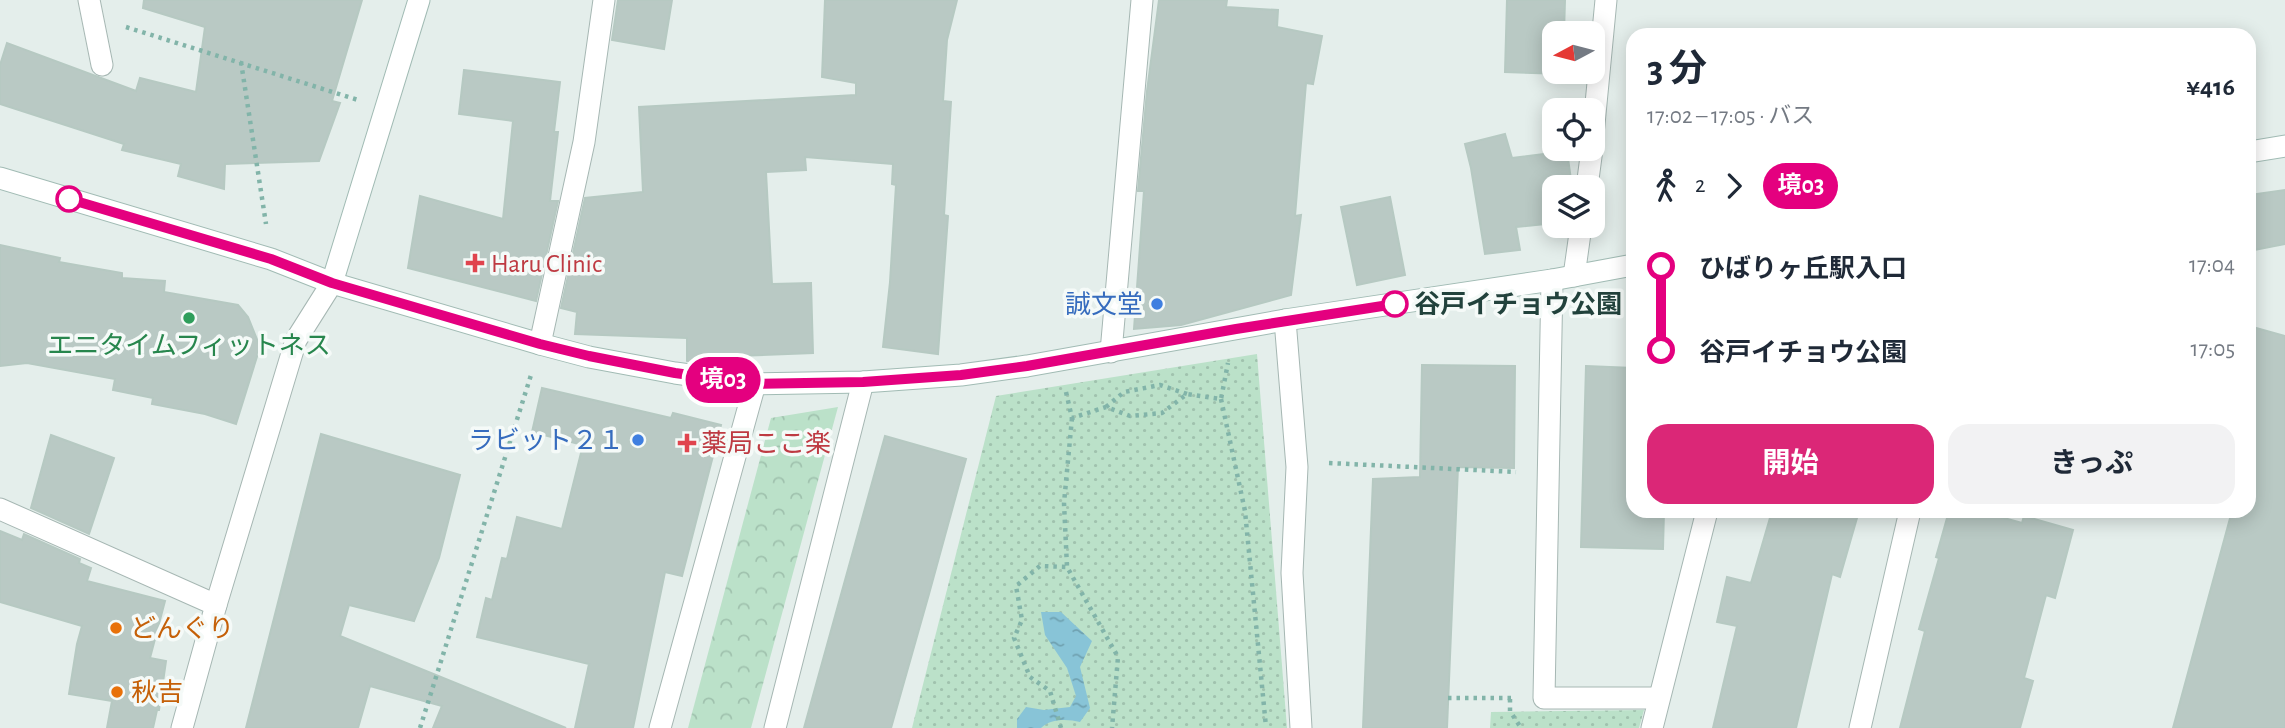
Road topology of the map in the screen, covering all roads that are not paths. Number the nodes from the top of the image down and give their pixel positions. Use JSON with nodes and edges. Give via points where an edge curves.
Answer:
{"nodes":[{"id":1,"x":419,"y":0,"type":"edge"},
{"id":2,"x":604,"y":0,"type":"edge"},
{"id":3,"x":1142,"y":0,"type":"edge"},
{"id":4,"x":1606,"y":0,"type":"edge"},
{"id":5,"x":91,"y":9,"type":"edge"},
{"id":6,"x":102,"y":65,"type":"dead end"},
{"id":7,"x":1597,"y":98,"type":"edge"},
{"id":8,"x":2285,"y":146,"type":"edge"},
{"id":9,"x":2256,"y":151,"type":"edge"},
{"id":10,"x":0,"y":178,"type":"edge"},
{"id":11,"x":1579,"y":238,"type":"edge"},
{"id":12,"x":1626,"y":266,"type":"edge"},
{"id":13,"x":1574,"y":276,"type":"junction"},
{"id":14,"x":1552,"y":280,"type":"junction"},
{"id":15,"x":332,"y":283,"type":"junction"},
{"id":16,"x":1286,"y":320,"type":"junction"},
{"id":17,"x":540,"y":344,"type":"junction"},
{"id":18,"x":1111,"y":352,"type":"junction"},
{"id":19,"x":863,"y":382,"type":"junction"},
{"id":20,"x":755,"y":384,"type":"junction"},
{"id":21,"x":0,"y":509,"type":"edge"},
{"id":22,"x":1705,"y":518,"type":"edge"},
{"id":23,"x":1908,"y":518,"type":"edge"},
{"id":24,"x":216,"y":605,"type":"junction"},
{"id":25,"x":1660,"y":698,"type":"junction"},
{"id":26,"x":182,"y":728,"type":"edge"},
{"id":27,"x":660,"y":728,"type":"edge"},
{"id":28,"x":775,"y":728,"type":"edge"},
{"id":29,"x":1301,"y":728,"type":"edge"},
{"id":30,"x":1652,"y":728,"type":"edge"},
{"id":31,"x":1860,"y":728,"type":"edge"}],
"edges":[{"from":1,"to":15,"type":"street"},
{"from":2,"to":17,"type":"street","via":[[584,142]]},
{"from":3,"to":18,"type":"street"},
{"from":4,"to":7,"type":"street"},
{"from":5,"to":6,"type":"street"},
{"from":8,"to":9,"type":"street"},
{"from":10,"to":15,"type":"street","via":[[271,259]]},
{"from":11,"to":13,"type":"street"},
{"from":12,"to":13,"type":"street"},
{"from":13,"to":14,"type":"street"},
{"from":14,"to":16,"type":"street"},
{"from":14,"to":25,"type":"street","via":[[1544,698]]},
{"from":15,"to":17,"type":"street"},
{"from":15,"to":24,"type":"street","via":[[296,340]]},
{"from":16,"to":18,"type":"street"},
{"from":16,"to":29,"type":"street","via":[[1297,467],[1292,573]]},
{"from":17,"to":20,"type":"street","via":[[675,373]]},
{"from":18,"to":19,"type":"street","via":[[961,375]]},
{"from":19,"to":20,"type":"street"},
{"from":19,"to":28,"type":"street"},
{"from":20,"to":27,"type":"street"},
{"from":21,"to":24,"type":"street"},
{"from":22,"to":25,"type":"street"},
{"from":23,"to":31,"type":"street"},
{"from":24,"to":26,"type":"street"},
{"from":25,"to":30,"type":"street"}]}
